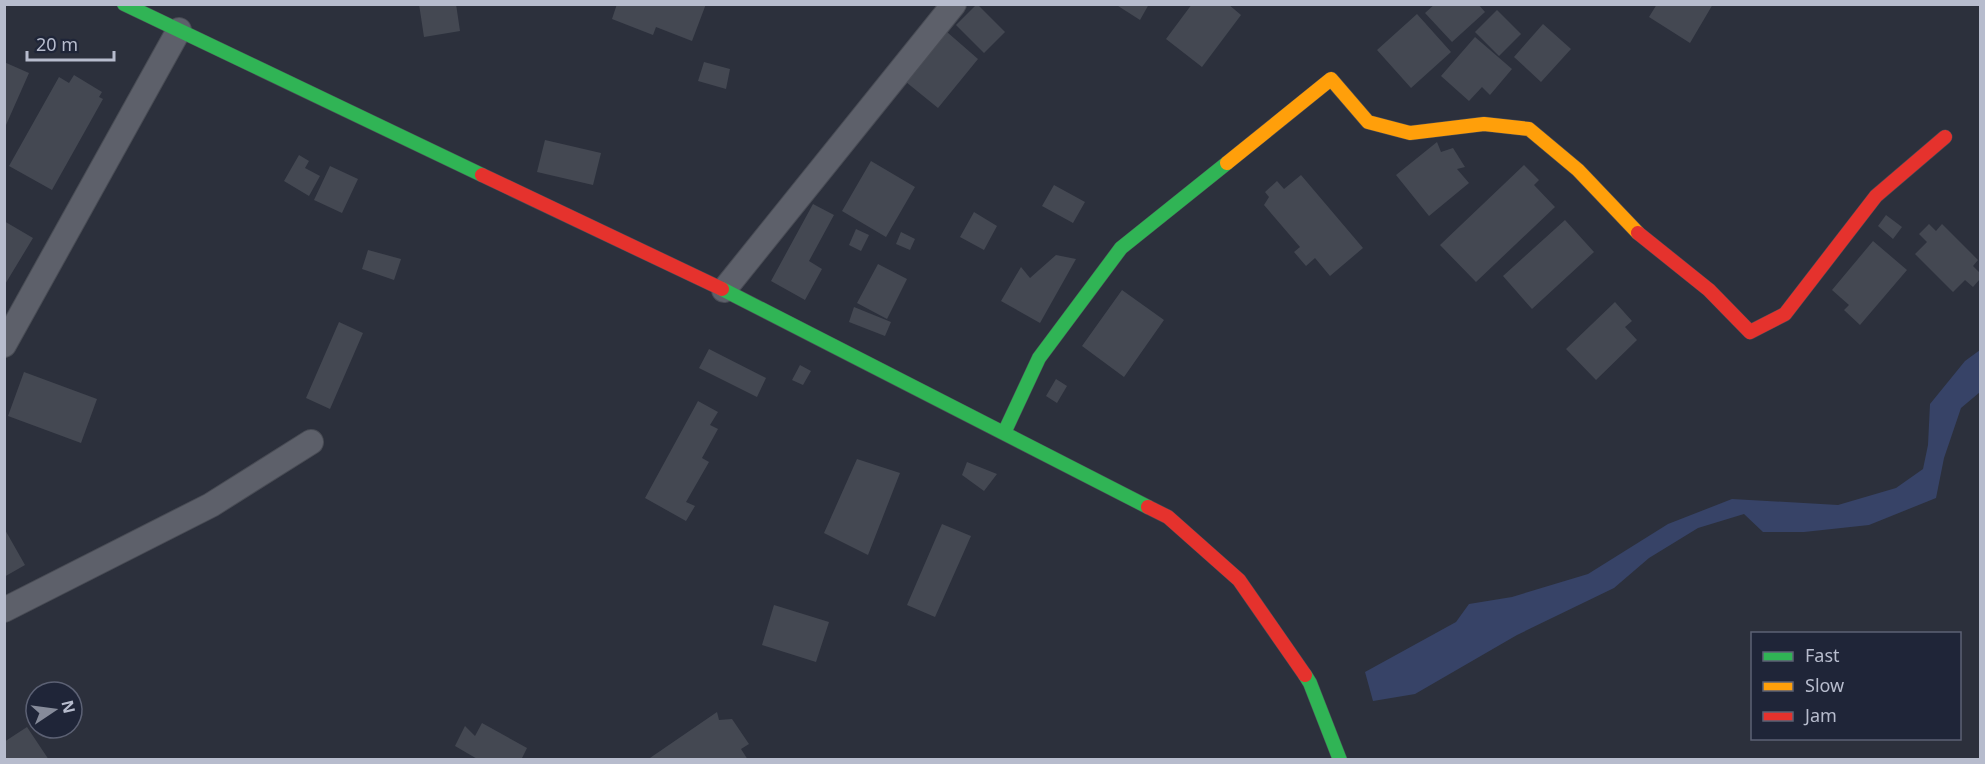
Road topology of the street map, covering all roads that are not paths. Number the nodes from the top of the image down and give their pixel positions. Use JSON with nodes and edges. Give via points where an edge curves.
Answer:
{"nodes":[{"id":1,"x":124,"y":4,"type":"edge"},
{"id":2,"x":954,"y":4,"type":"edge"},
{"id":3,"x":179,"y":30,"type":"junction"},
{"id":4,"x":1946,"y":137,"type":"dead end"},
{"id":5,"x":724,"y":290,"type":"junction"},
{"id":6,"x":4,"y":345,"type":"edge"},
{"id":7,"x":1004,"y":433,"type":"junction"},
{"id":8,"x":311,"y":442,"type":"dead end"},
{"id":9,"x":4,"y":610,"type":"edge"},
{"id":10,"x":1340,"y":759,"type":"edge"}],
"edges":[{"from":1,"to":3,"type":"street"},
{"from":2,"to":5,"type":"street"},
{"from":3,"to":5,"type":"street"},
{"from":3,"to":6,"type":"street"},
{"from":4,"to":7,"type":"street","via":[[1876,196],[1785,314],[1750,332],[1709,291],[1641,236],[1578,170],[1529,129],[1484,124],[1410,133],[1368,122],[1331,79],[1121,248],[1039,358]]},
{"from":5,"to":7,"type":"street"},
{"from":7,"to":10,"type":"street","via":[[1168,517],[1239,580],[1310,683]]},
{"from":8,"to":9,"type":"street","via":[[211,505]]}]}
